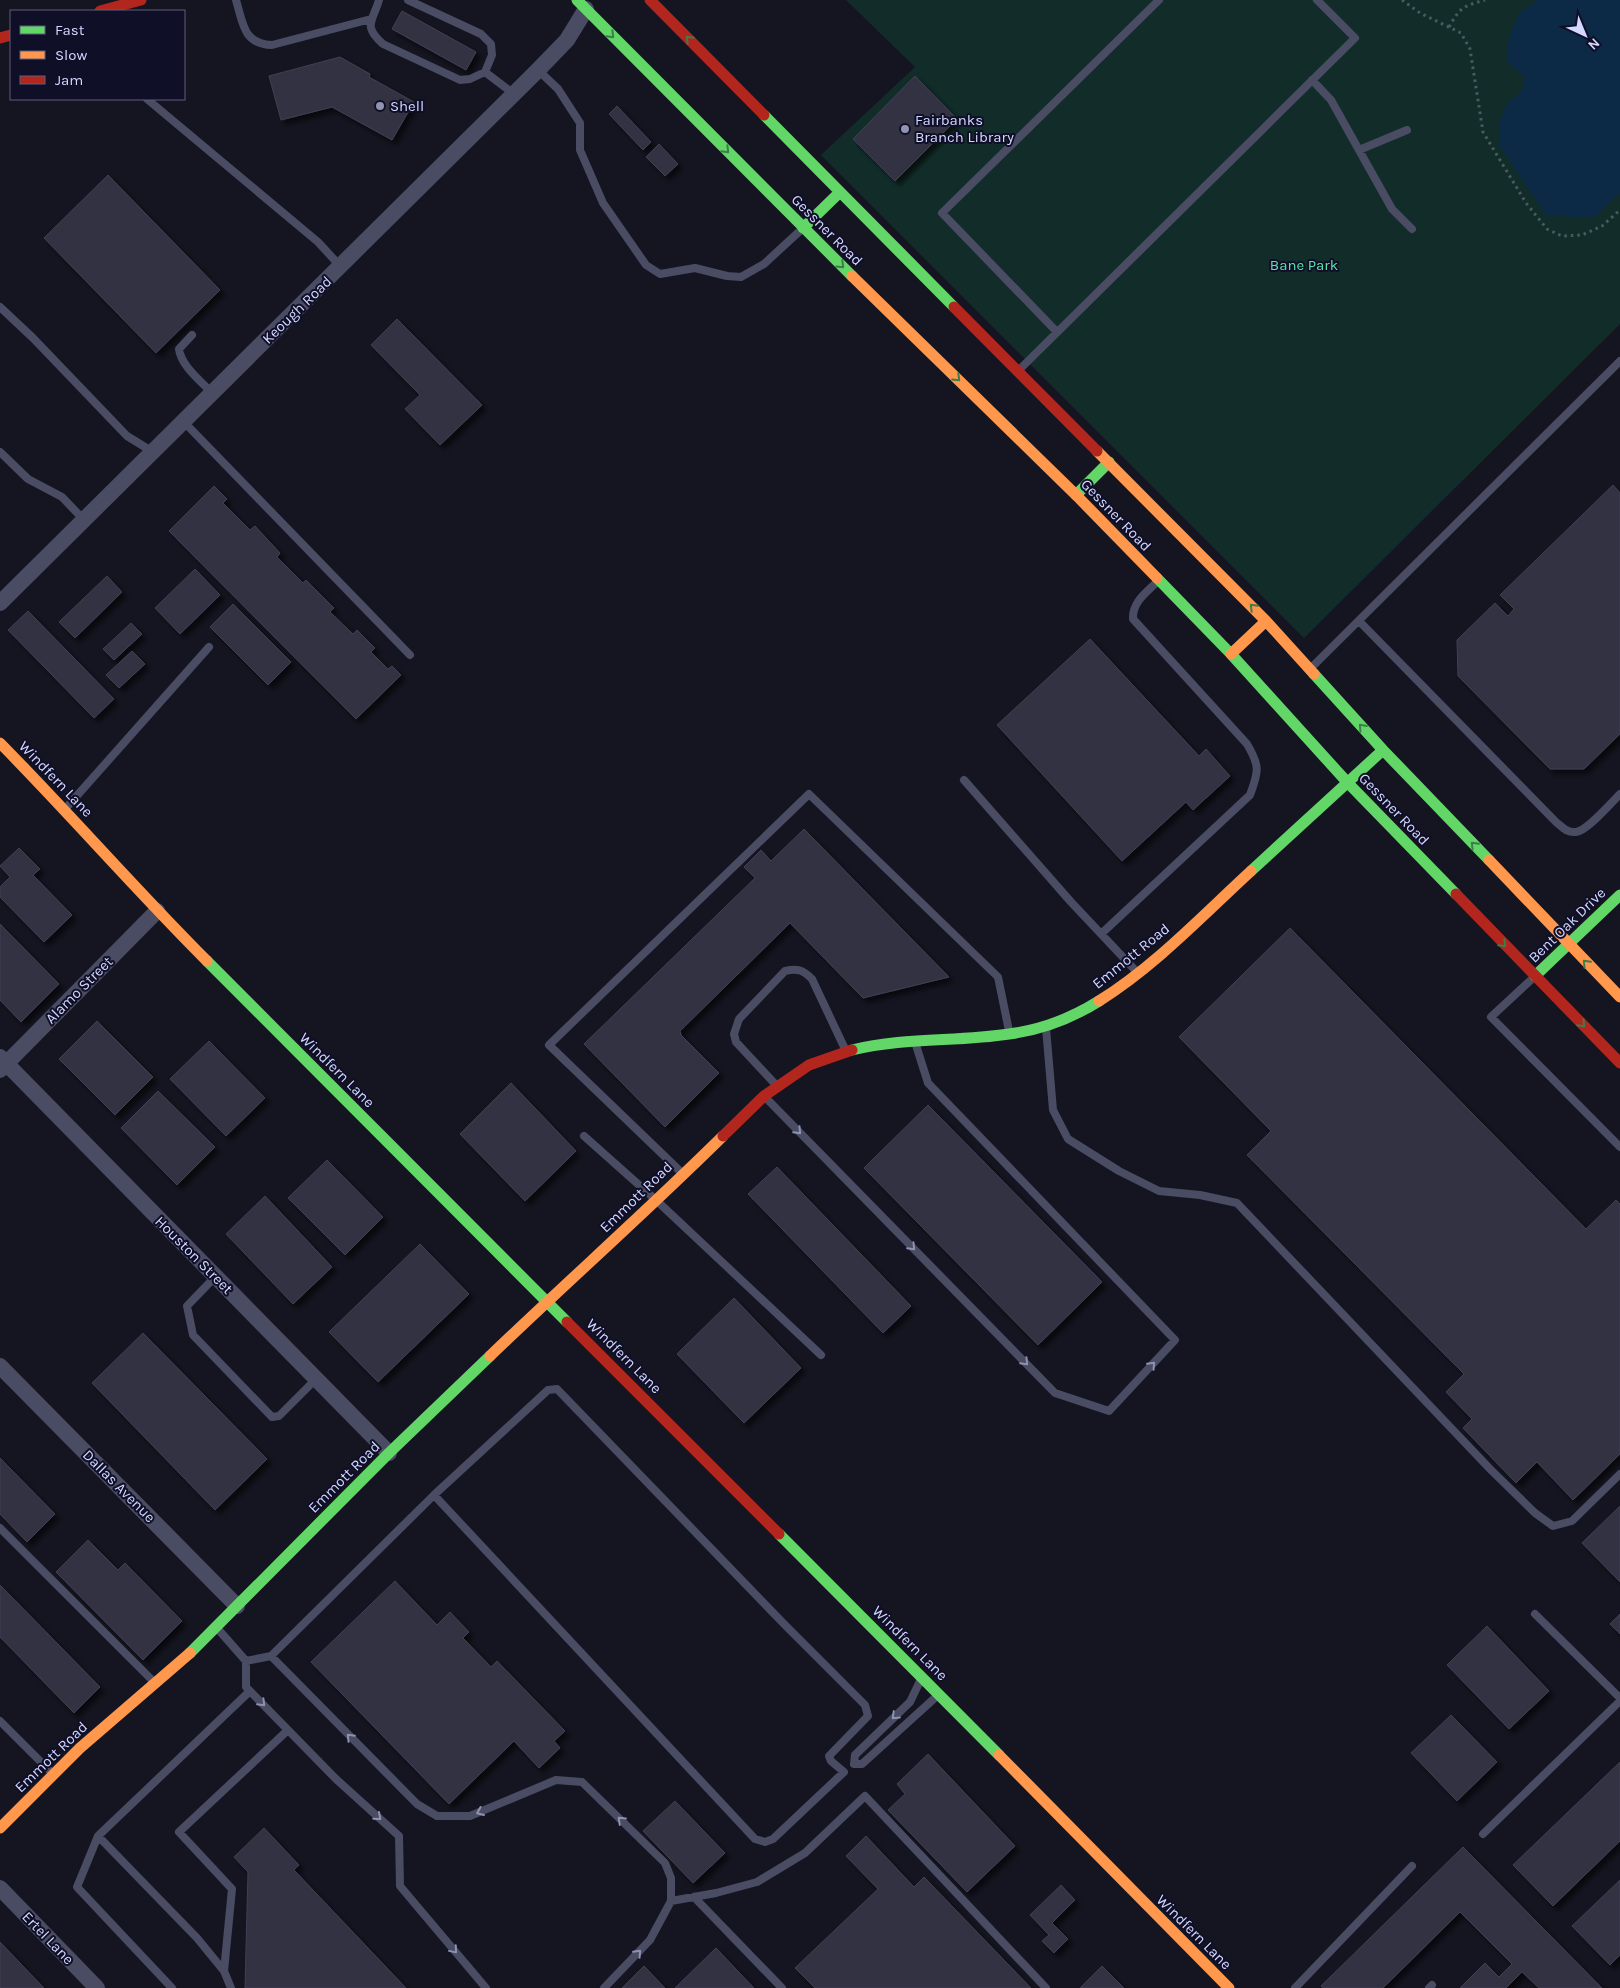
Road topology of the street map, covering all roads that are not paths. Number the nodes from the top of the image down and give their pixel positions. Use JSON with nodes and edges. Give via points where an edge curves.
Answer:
{"nodes":[{"id":1,"x":141,"y":0,"type":"edge"},
{"id":2,"x":236,"y":0,"type":"edge"},
{"id":3,"x":379,"y":0,"type":"edge"},
{"id":4,"x":408,"y":0,"type":"edge"},
{"id":5,"x":650,"y":0,"type":"edge"},
{"id":6,"x":1159,"y":0,"type":"edge"},
{"id":7,"x":1317,"y":0,"type":"edge"},
{"id":8,"x":582,"y":5,"type":"edge"},
{"id":9,"x":106,"y":10,"type":"edge"},
{"id":10,"x":370,"y":19,"type":"junction"},
{"id":11,"x":538,"y":70,"type":"junction"},
{"id":12,"x":485,"y":72,"type":"junction"},
{"id":13,"x":1312,"y":80,"type":"junction"},
{"id":14,"x":514,"y":94,"type":"junction"},
{"id":15,"x":148,"y":100,"type":"edge"},
{"id":16,"x":1407,"y":130,"type":"dead end"},
{"id":17,"x":1359,"y":150,"type":"junction"},
{"id":18,"x":840,"y":192,"type":"junction"},
{"id":19,"x":804,"y":228,"type":"junction"},
{"id":20,"x":1412,"y":229,"type":"dead end"},
{"id":21,"x":341,"y":267,"type":"junction"},
{"id":22,"x":0,"y":307,"type":"edge"},
{"id":23,"x":1057,"y":332,"type":"junction"},
{"id":24,"x":192,"y":335,"type":"dead end"},
{"id":25,"x":1620,"y":362,"type":"edge"},
{"id":26,"x":1018,"y":371,"type":"junction"},
{"id":27,"x":212,"y":393,"type":"junction"},
{"id":28,"x":183,"y":421,"type":"junction"},
{"id":29,"x":0,"y":452,"type":"edge"},
{"id":30,"x":153,"y":452,"type":"junction"},
{"id":31,"x":1109,"y":462,"type":"junction"},
{"id":32,"x":1076,"y":495,"type":"junction"},
{"id":33,"x":84,"y":520,"type":"junction"},
{"id":34,"x":1159,"y":580,"type":"junction"},
{"id":35,"x":0,"y":603,"type":"edge"},
{"id":36,"x":1266,"y":621,"type":"junction"},
{"id":37,"x":1359,"y":621,"type":"junction"},
{"id":38,"x":209,"y":647,"type":"dead end"},
{"id":39,"x":1231,"y":654,"type":"junction"},
{"id":40,"x":410,"y":655,"type":"dead end"},
{"id":41,"x":1310,"y":669,"type":"junction"},
{"id":42,"x":0,"y":744,"type":"edge"},
{"id":43,"x":1383,"y":750,"type":"junction"},
{"id":44,"x":964,"y":780,"type":"dead end"},
{"id":45,"x":1348,"y":782,"type":"junction"},
{"id":46,"x":1620,"y":794,"type":"edge"},
{"id":47,"x":65,"y":809,"type":"junction"},
{"id":48,"x":1620,"y":895,"type":"edge"},
{"id":49,"x":157,"y":911,"type":"junction"},
{"id":50,"x":1101,"y":934,"type":"junction"},
{"id":51,"x":1569,"y":945,"type":"junction"},
{"id":52,"x":1138,"y":973,"type":"junction"},
{"id":53,"x":1535,"y":976,"type":"junction"},
{"id":54,"x":1620,"y":998,"type":"edge"},
{"id":55,"x":1046,"y":1024,"type":"junction"},
{"id":56,"x":1009,"y":1034,"type":"junction"},
{"id":57,"x":915,"y":1040,"type":"junction"},
{"id":58,"x":846,"y":1051,"type":"junction"},
{"id":59,"x":1620,"y":1063,"type":"edge"},
{"id":60,"x":2,"y":1064,"type":"edge"},
{"id":61,"x":777,"y":1086,"type":"junction"},
{"id":62,"x":764,"y":1096,"type":"junction"},
{"id":63,"x":584,"y":1136,"type":"dead end"},
{"id":64,"x":1620,"y":1147,"type":"edge"},
{"id":65,"x":683,"y":1174,"type":"junction"},
{"id":66,"x":657,"y":1201,"type":"junction"},
{"id":67,"x":216,"y":1277,"type":"junction"},
{"id":68,"x":547,"y":1301,"type":"junction"},
{"id":69,"x":821,"y":1355,"type":"dead end"},
{"id":70,"x":0,"y":1366,"type":"edge"},
{"id":71,"x":316,"y":1379,"type":"junction"},
{"id":72,"x":389,"y":1453,"type":"junction"},
{"id":73,"x":1620,"y":1474,"type":"edge"},
{"id":74,"x":434,"y":1495,"type":"junction"},
{"id":75,"x":0,"y":1528,"type":"edge"},
{"id":76,"x":237,"y":1606,"type":"junction"},
{"id":77,"x":1535,"y":1614,"type":"dead end"},
{"id":78,"x":216,"y":1627,"type":"junction"},
{"id":79,"x":271,"y":1656,"type":"junction"},
{"id":80,"x":246,"y":1661,"type":"junction"},
{"id":81,"x":922,"y":1677,"type":"junction"},
{"id":82,"x":155,"y":1684,"type":"junction"},
{"id":83,"x":250,"y":1691,"type":"junction"},
{"id":84,"x":939,"y":1694,"type":"junction"},
{"id":85,"x":1620,"y":1700,"type":"edge"},
{"id":86,"x":0,"y":1721,"type":"edge"},
{"id":87,"x":288,"y":1730,"type":"junction"},
{"id":88,"x":854,"y":1764,"type":"junction"},
{"id":89,"x":844,"y":1772,"type":"junction"},
{"id":90,"x":54,"y":1775,"type":"junction"},
{"id":91,"x":0,"y":1828,"type":"edge"},
{"id":92,"x":1483,"y":1834,"type":"dead end"},
{"id":93,"x":98,"y":1836,"type":"junction"},
{"id":94,"x":1412,"y":1866,"type":"dead end"},
{"id":95,"x":0,"y":1888,"type":"edge"},
{"id":96,"x":694,"y":1897,"type":"junction"},
{"id":97,"x":671,"y":1901,"type":"junction"},
{"id":98,"x":224,"y":1971,"type":"junction"},
{"id":99,"x":97,"y":1988,"type":"edge"},
{"id":100,"x":172,"y":1988,"type":"edge"},
{"id":101,"x":231,"y":1988,"type":"edge"},
{"id":102,"x":486,"y":1988,"type":"edge"},
{"id":103,"x":604,"y":1988,"type":"edge"},
{"id":104,"x":782,"y":1988,"type":"edge"},
{"id":105,"x":1046,"y":1988,"type":"edge"},
{"id":106,"x":1228,"y":1988,"type":"edge"},
{"id":107,"x":1295,"y":1988,"type":"edge"}],
"edges":[{"from":1,"to":9,"type":"street"},
{"from":2,"to":10,"type":"lane","via":[[245,32],[262,45]]},
{"from":3,"to":10,"type":"lane"},
{"from":4,"to":12,"type":"lane","via":[[481,34],[491,44],[492,55]]},
{"from":18,"to":5,"type":"street","one_way":true},
{"from":6,"to":23,"type":"lane","via":[[942,213]]},
{"from":7,"to":13,"type":"lane","via":[[1355,38]]},
{"from":8,"to":11,"type":"street","name":"Keough Road","via":[[567,40]]},
{"from":8,"to":19,"type":"street","name":"Gessner Road","one_way":true},
{"from":10,"to":12,"type":"lane","via":[[370,28],[383,44],[460,80],[470,80]]},
{"from":11,"to":14,"type":"street","name":"Keough Road"},
{"from":11,"to":19,"type":"lane","via":[[558,89],[580,123],[580,150],[603,203],[646,265],[660,274],[695,268],[741,278],[764,264]]},
{"from":12,"to":14,"type":"lane"},
{"from":13,"to":17,"type":"lane","via":[[1331,100]]},
{"from":13,"to":23,"type":"lane"},
{"from":14,"to":21,"type":"street","name":"Keough Road"},
{"from":15,"to":21,"type":"lane","via":[[318,242]]},
{"from":16,"to":17,"type":"lane"},
{"from":17,"to":20,"type":"lane","via":[[1392,209]]},
{"from":18,"to":19,"type":"street"},
{"from":18,"to":26,"type":"street"},
{"from":19,"to":32,"type":"street","name":"Gessner Road","one_way":true},
{"from":21,"to":27,"type":"street","name":"Keough Road"},
{"from":22,"to":30,"type":"lane","via":[[126,436]]},
{"from":23,"to":26,"type":"lane"},
{"from":24,"to":27,"type":"lane","via":[[179,349],[180,354]]},
{"from":25,"to":37,"type":"lane"},
{"from":26,"to":31,"type":"street"},
{"from":27,"to":28,"type":"street","name":"Keough Road"},
{"from":28,"to":30,"type":"street","name":"Keough Road"},
{"from":28,"to":40,"type":"lane"},
{"from":29,"to":33,"type":"lane","via":[[28,479],[62,497]]},
{"from":30,"to":33,"type":"street","name":"Keough Road"},
{"from":31,"to":32,"type":"street"},
{"from":36,"to":31,"type":"street","one_way":true},
{"from":32,"to":34,"type":"street","name":"Gessner Road"},
{"from":33,"to":35,"type":"street","name":"Keough Road"},
{"from":34,"to":39,"type":"street","name":"Gessner Road"},
{"from":34,"to":50,"type":"lane","via":[[1138,601],[1133,619],[1247,744],[1257,761],[1257,776],[1250,795]]},
{"from":36,"to":39,"type":"street"},
{"from":36,"to":41,"type":"street"},
{"from":37,"to":41,"type":"lane"},
{"from":37,"to":46,"type":"lane","via":[[1567,831],[1577,832],[1586,827]]},
{"from":38,"to":47,"type":"lane"},
{"from":39,"to":45,"type":"street","name":"Gessner Road"},
{"from":43,"to":41,"type":"street","one_way":true},
{"from":42,"to":47,"type":"street","name":"Windfern Lane"},
{"from":43,"to":45,"type":"street","name":"Emmott Road"},
{"from":51,"to":43,"type":"street","one_way":true},
{"from":44,"to":50,"type":"lane"},
{"from":45,"to":52,"type":"street","name":"Emmott Road"},
{"from":45,"to":53,"type":"street","name":"Gessner Road","one_way":true},
{"from":47,"to":49,"type":"street","name":"Windfern Lane"},
{"from":48,"to":51,"type":"street","name":"Bent Oak Drive"},
{"from":49,"to":60,"type":"street","name":"Alamo Street"},
{"from":49,"to":68,"type":"street","name":"Windfern Lane"},
{"from":50,"to":52,"type":"lane"},
{"from":51,"to":53,"type":"street","name":"Bent Oak Drive"},
{"from":54,"to":51,"type":"street","one_way":true},
{"from":52,"to":55,"type":"street","name":"Emmott Road","via":[[1096,1003]]},
{"from":53,"to":59,"type":"street","name":"Gessner Road","one_way":true},
{"from":53,"to":64,"type":"lane","via":[[1491,1017]]},
{"from":55,"to":56,"type":"street","name":"Emmott Road"},
{"from":55,"to":73,"type":"lane","via":[[1053,1110],[1068,1139],[1158,1191],[1236,1203],[1536,1513],[1553,1526],[1572,1521]]},
{"from":56,"to":57,"type":"street","name":"Emmott Road"},
{"from":56,"to":65,"type":"lane","via":[[998,977],[809,794],[549,1045]]},
{"from":57,"to":58,"type":"street","name":"Emmott Road"},
{"from":62,"to":57,"type":"lane","one_way":true,"via":[[1055,1393],[1109,1411],[1176,1340],[928,1084]]},
{"from":58,"to":61,"type":"street","name":"Emmott Road","via":[[808,1065]]},
{"from":58,"to":61,"type":"lane","via":[[812,979],[804,971],[785,971],[739,1019],[734,1034],[736,1042]]},
{"from":60,"to":67,"type":"street","name":"Houston Street"},
{"from":61,"to":62,"type":"street","name":"Emmott Road"},
{"from":62,"to":65,"type":"street","name":"Emmott Road"},
{"from":63,"to":66,"type":"lane"},
{"from":65,"to":66,"type":"street","name":"Emmott Road"},
{"from":66,"to":68,"type":"street","name":"Emmott Road"},
{"from":66,"to":69,"type":"lane"},
{"from":67,"to":71,"type":"street","name":"Houston Street"},
{"from":67,"to":71,"type":"lane","via":[[188,1306],[193,1335],[272,1417],[279,1416]]},
{"from":68,"to":72,"type":"street","name":"Emmott Road"},
{"from":68,"to":81,"type":"street","name":"Windfern Lane"},
{"from":70,"to":76,"type":"street","name":"Dallas Avenue"},
{"from":71,"to":72,"type":"street","name":"Houston Street"},
{"from":72,"to":76,"type":"street","name":"Emmott Road"},
{"from":74,"to":79,"type":"lane"},
{"from":74,"to":89,"type":"lane","via":[[756,1839],[765,1842],[772,1839]]},
{"from":74,"to":89,"type":"lane","via":[[548,1390],[557,1389],[865,1705],[868,1716],[829,1756]]},
{"from":75,"to":82,"type":"lane"},
{"from":76,"to":78,"type":"street","name":"Emmott Road"},
{"from":77,"to":85,"type":"lane"},
{"from":78,"to":80,"type":"lane"},
{"from":78,"to":82,"type":"street","name":"Emmott Road"},
{"from":79,"to":80,"type":"lane"},
{"from":97,"to":79,"type":"lane","one_way":true,"via":[[671,1878],[665,1863],[582,1782],[556,1780],[470,1816],[437,1816],[417,1804]]},
{"from":80,"to":83,"type":"lane","via":[[246,1688]]},
{"from":81,"to":84,"type":"street","name":"Windfern Lane"},
{"from":81,"to":88,"type":"lane","one_way":true,"via":[[910,1702],[855,1755]]},
{"from":82,"to":90,"type":"street","name":"Emmott Road","via":[[80,1748]]},
{"from":83,"to":87,"type":"lane","one_way":true},
{"from":83,"to":93,"type":"lane"},
{"from":84,"to":88,"type":"lane","via":[[862,1764]]},
{"from":84,"to":106,"type":"street","name":"Windfern Lane"},
{"from":85,"to":92,"type":"lane"},
{"from":86,"to":90,"type":"lane"},
{"from":87,"to":98,"type":"lane","via":[[179,1832],[232,1889]]},
{"from":87,"to":102,"type":"lane","one_way":true,"via":[[399,1836],[400,1886]]},
{"from":88,"to":89,"type":"lane"},
{"from":90,"to":91,"type":"street","name":"Emmott Road"},
{"from":93,"to":98,"type":"lane","via":[[197,1938]]},
{"from":93,"to":100,"type":"lane","via":[[77,1887]]},
{"from":94,"to":107,"type":"lane"},
{"from":95,"to":99,"type":"street","name":"Ertel Lane"},
{"from":96,"to":97,"type":"lane"},
{"from":96,"to":104,"type":"lane"},
{"from":96,"to":105,"type":"lane","via":[[758,1882],[805,1854],[865,1796]]},
{"from":103,"to":97,"type":"lane","one_way":true,"via":[[650,1940]]},
{"from":98,"to":101,"type":"lane"}]}
